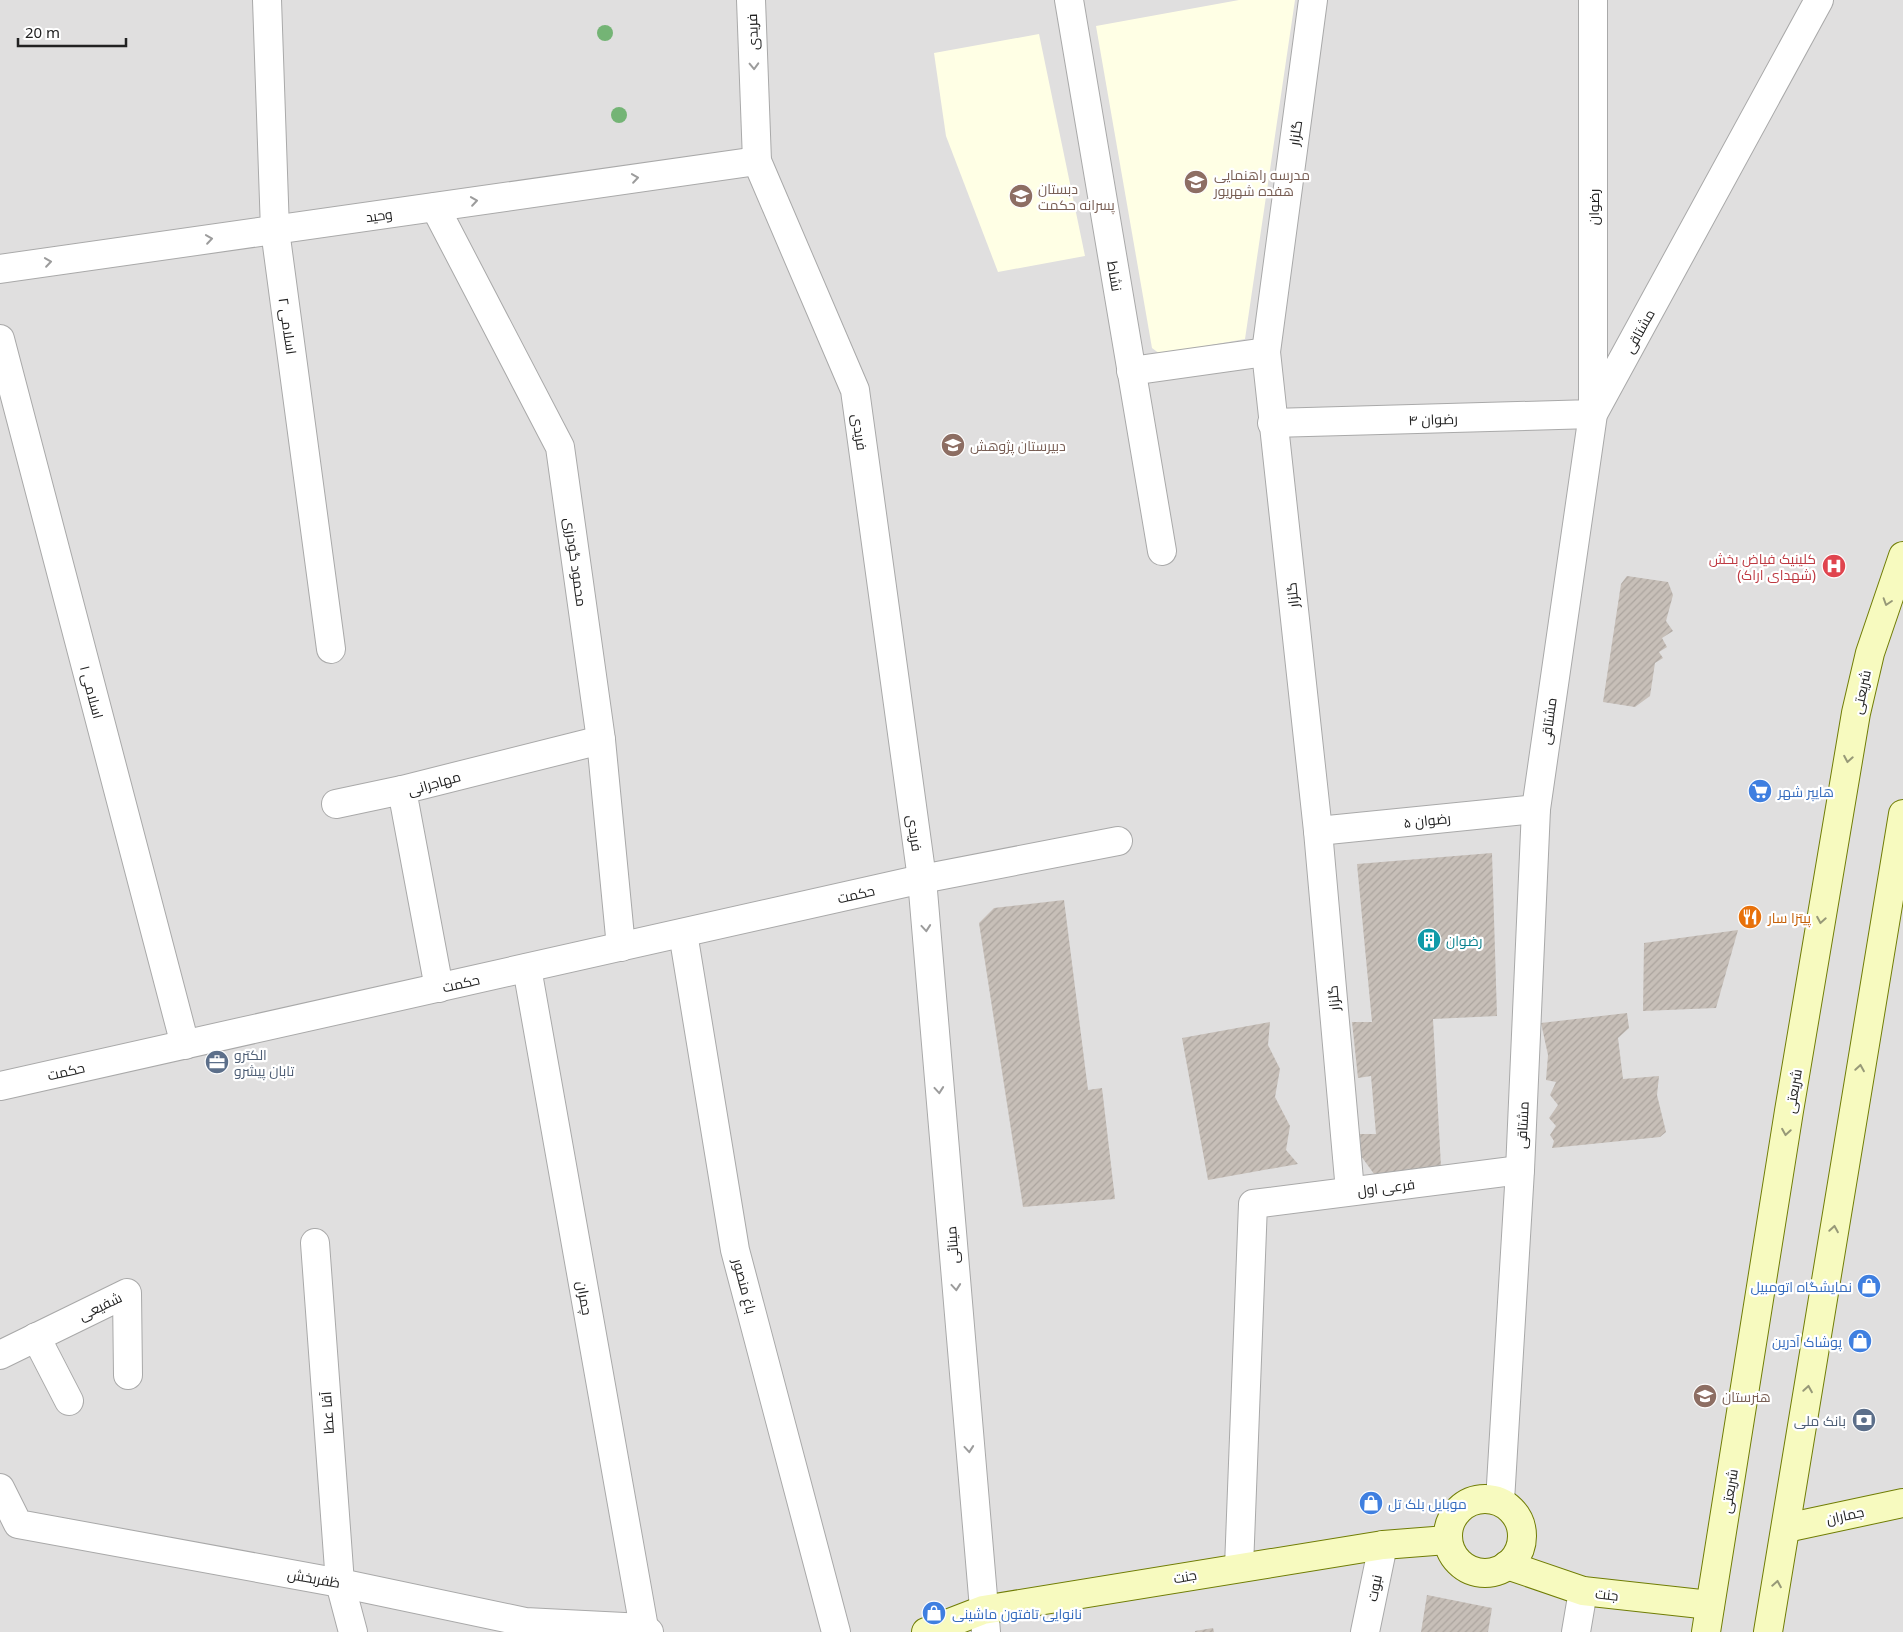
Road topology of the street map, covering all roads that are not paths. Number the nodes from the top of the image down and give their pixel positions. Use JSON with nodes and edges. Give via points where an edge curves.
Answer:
{"nodes":[{"id":1,"x":267,"y":0,"type":"edge"},
{"id":2,"x":751,"y":0,"type":"edge"},
{"id":3,"x":1069,"y":0,"type":"edge"},
{"id":4,"x":1313,"y":0,"type":"edge"},
{"id":5,"x":1593,"y":0,"type":"edge"},
{"id":6,"x":1820,"y":0,"type":"edge"},
{"id":7,"x":758,"y":161,"type":"junction"},
{"id":8,"x":435,"y":207,"type":"junction"},
{"id":9,"x":275,"y":230,"type":"junction"},
{"id":10,"x":0,"y":269,"type":"edge"},
{"id":11,"x":0,"y":339,"type":"edge"},
{"id":12,"x":1266,"y":352,"type":"junction"},
{"id":13,"x":1131,"y":371,"type":"junction"},
{"id":14,"x":1593,"y":414,"type":"junction"},
{"id":15,"x":1272,"y":423,"type":"junction"},
{"id":16,"x":1162,"y":551,"type":"dead end"},
{"id":17,"x":1903,"y":556,"type":"edge"},
{"id":18,"x":331,"y":650,"type":"dead end"},
{"id":19,"x":602,"y":740,"type":"junction"},
{"id":20,"x":402,"y":790,"type":"junction"},
{"id":21,"x":336,"y":804,"type":"dead end"},
{"id":22,"x":1536,"y":809,"type":"junction"},
{"id":23,"x":1903,"y":814,"type":"edge"},
{"id":24,"x":1318,"y":831,"type":"junction"},
{"id":25,"x":1118,"y":841,"type":"dead end"},
{"id":26,"x":922,"y":879,"type":"junction"},
{"id":27,"x":683,"y":933,"type":"junction"},
{"id":28,"x":621,"y":947,"type":"junction"},
{"id":29,"x":527,"y":968,"type":"junction"},
{"id":30,"x":439,"y":988,"type":"junction"},
{"id":31,"x":185,"y":1045,"type":"junction"},
{"id":32,"x":0,"y":1086,"type":"edge"},
{"id":33,"x":1520,"y":1170,"type":"junction"},
{"id":34,"x":1350,"y":1192,"type":"junction"},
{"id":35,"x":315,"y":1243,"type":"dead end"},
{"id":36,"x":36,"y":1337,"type":"junction"},
{"id":37,"x":0,"y":1354,"type":"edge"},
{"id":38,"x":128,"y":1375,"type":"dead end"},
{"id":39,"x":69,"y":1401,"type":"dead end"},
{"id":40,"x":0,"y":1488,"type":"edge"},
{"id":41,"x":1500,"y":1501,"type":"junction"},
{"id":42,"x":1903,"y":1503,"type":"edge"},
{"id":43,"x":9,"y":1528,"type":"edge"},
{"id":44,"x":1786,"y":1528,"type":"junction"},
{"id":45,"x":1447,"y":1540,"type":"junction"},
{"id":46,"x":1383,"y":1545,"type":"junction"},
{"id":47,"x":1507,"y":1565,"type":"junction"},
{"id":48,"x":1239,"y":1567,"type":"junction"},
{"id":49,"x":340,"y":1583,"type":"junction"},
{"id":50,"x":1583,"y":1592,"type":"junction"},
{"id":51,"x":1710,"y":1605,"type":"junction"},
{"id":52,"x":985,"y":1621,"type":"edge"},
{"id":53,"x":527,"y":1627,"type":"edge"},
{"id":54,"x":646,"y":1630,"type":"edge"},
{"id":55,"x":353,"y":1632,"type":"edge"},
{"id":56,"x":836,"y":1632,"type":"edge"},
{"id":57,"x":926,"y":1632,"type":"edge"},
{"id":58,"x":1365,"y":1632,"type":"edge"},
{"id":59,"x":1576,"y":1632,"type":"edge"},
{"id":60,"x":1706,"y":1632,"type":"edge"},
{"id":61,"x":1768,"y":1632,"type":"edge"}],
"edges":[{"from":1,"to":9,"type":"street","name":"اسلامی ۲"},
{"from":2,"to":7,"type":"street","name":"فریدی","one_way":true},
{"from":3,"to":13,"type":"street","name":"نشاط"},
{"from":4,"to":12,"type":"street","name":"گلزار"},
{"from":5,"to":14,"type":"street","name":"رضوان"},
{"from":6,"to":14,"type":"street","name":"مشتاقی"},
{"from":8,"to":7,"type":"street","name":"وحید","one_way":true},
{"from":7,"to":26,"type":"street","name":"فریدی","via":[[855,390]]},
{"from":8,"to":9,"type":"street","name":"وحید"},
{"from":8,"to":19,"type":"street","name":"محمود گودرزی","via":[[560,447]]},
{"from":10,"to":9,"type":"street","name":"وحید","one_way":true},
{"from":9,"to":18,"type":"street","name":"اسلامی ۲"},
{"from":11,"to":31,"type":"street","name":"اسلامی ۱"},
{"from":12,"to":13,"type":"street"},
{"from":12,"to":15,"type":"street","name":"گلزار"},
{"from":13,"to":16,"type":"street","name":"نشاط"},
{"from":14,"to":15,"type":"street","name":"رضوان ۴"},
{"from":14,"to":22,"type":"street","name":"مشتاقی"},
{"from":15,"to":24,"type":"street","name":"گلزار"},
{"from":17,"to":51,"type":"main road","name":"شریعتی","one_way":true,"via":[[1870,653],[1856,713]]},
{"from":19,"to":20,"type":"street","name":"مهاجرانی"},
{"from":19,"to":28,"type":"street","name":"محمود گودرزی"},
{"from":20,"to":21,"type":"street"},
{"from":20,"to":30,"type":"street","name":"مهاجرانی"},
{"from":22,"to":24,"type":"street","name":"رضوان ۵"},
{"from":22,"to":33,"type":"street","name":"مشتاقی"},
{"from":44,"to":23,"type":"main road","one_way":true},
{"from":24,"to":34,"type":"street","name":"گلزار"},
{"from":25,"to":26,"type":"street","name":"حکمت"},
{"from":26,"to":27,"type":"street","name":"حکمت"},
{"from":26,"to":52,"type":"street","name":"مینائی","one_way":true},
{"from":27,"to":28,"type":"street","name":"حکمت"},
{"from":27,"to":56,"type":"street","name":"باغ منصور","via":[[735,1250]]},
{"from":28,"to":29,"type":"street","name":"حکمت"},
{"from":29,"to":30,"type":"street","name":"حکمت"},
{"from":29,"to":54,"type":"street","name":"چمران"},
{"from":30,"to":31,"type":"street","name":"حکمت"},
{"from":31,"to":32,"type":"street","name":"حکمت"},
{"from":33,"to":34,"type":"street","name":"فرعی اول"},
{"from":33,"to":41,"type":"street","name":"مشتاقی"},
{"from":34,"to":48,"type":"street","name":"فرعی اول","via":[[1253,1204]]},
{"from":35,"to":49,"type":"street","name":"آقا عطا"},
{"from":36,"to":37,"type":"street","name":"شفیعی"},
{"from":36,"to":38,"type":"street","name":"شفیعی","via":[[127,1293]]},
{"from":36,"to":39,"type":"street"},
{"from":40,"to":43,"type":"street","name":"ظفربخش"},
{"from":41,"to":45,"type":"main road","via":[[1487,1498],[1462,1506],[1448,1527]]},
{"from":41,"to":47,"type":"main road","via":[[1516,1515],[1522,1536],[1518,1552]]},
{"from":42,"to":44,"type":"main road","name":"جماران"},
{"from":43,"to":49,"type":"street","name":"ظفربخش"},
{"from":61,"to":44,"type":"main road","one_way":true},
{"from":45,"to":46,"type":"main road","name":"جنت"},
{"from":45,"to":47,"type":"main road","via":[[1456,1560],[1475,1572],[1498,1571]]},
{"from":46,"to":48,"type":"main road","name":"جنت"},
{"from":46,"to":58,"type":"street","name":"نبوت"},
{"from":47,"to":50,"type":"main road","name":"جنت"},
{"from":48,"to":52,"type":"main road","name":"جنت"},
{"from":49,"to":53,"type":"street","name":"ظفربخش"},
{"from":49,"to":55,"type":"street","name":"آقا عطا"},
{"from":50,"to":51,"type":"main road","name":"جنت"},
{"from":50,"to":59,"type":"street"},
{"from":51,"to":60,"type":"main road","name":"شریعتی"},
{"from":52,"to":57,"type":"main road","name":"جنت"},
{"from":53,"to":54,"type":"street","name":"ظفربخش"}]}
